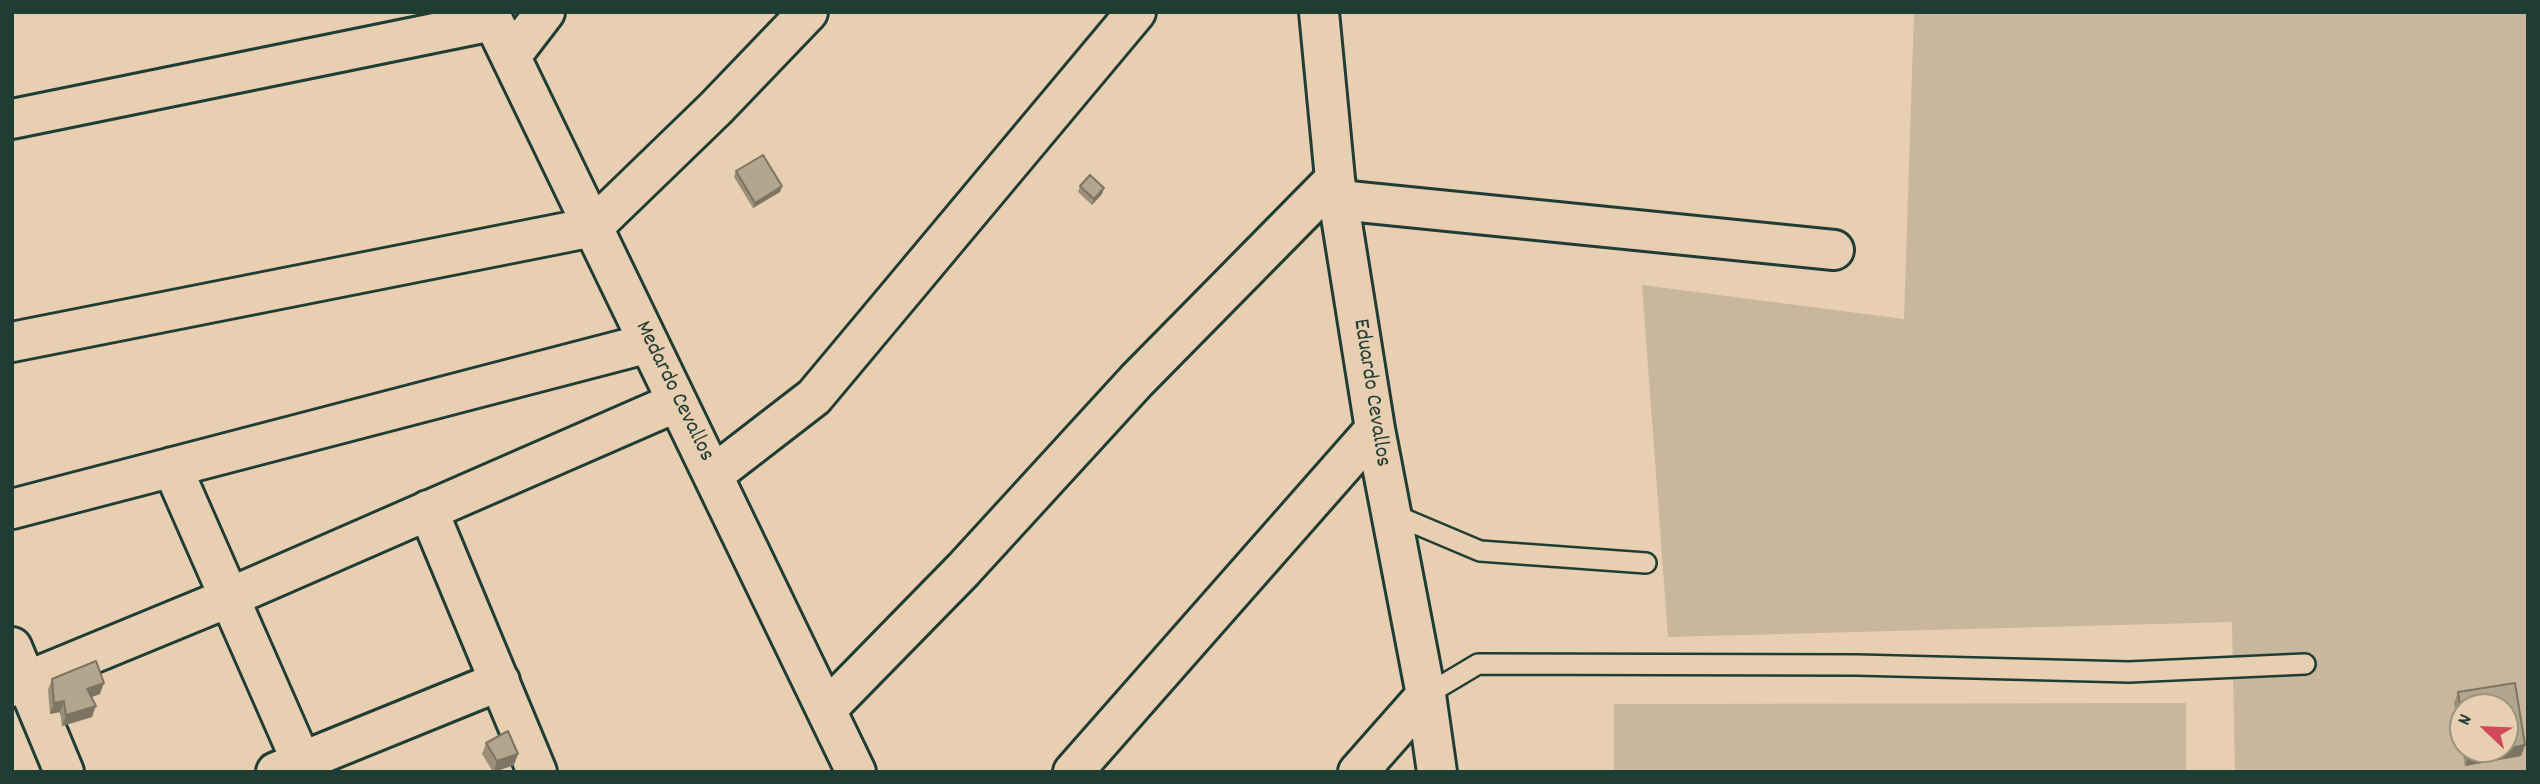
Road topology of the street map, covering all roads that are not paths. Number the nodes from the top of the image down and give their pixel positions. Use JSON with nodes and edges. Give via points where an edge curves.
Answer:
{"nodes":[{"id":1,"x":545,"y":12,"type":"edge"},
{"id":2,"x":808,"y":12,"type":"edge"},
{"id":3,"x":1136,"y":12,"type":"edge"},
{"id":4,"x":1319,"y":12,"type":"edge"},
{"id":5,"x":491,"y":16,"type":"edge"},
{"id":6,"x":512,"y":55,"type":"junction"},
{"id":7,"x":12,"y":119,"type":"edge"},
{"id":8,"x":1337,"y":189,"type":"junction"},
{"id":9,"x":593,"y":227,"type":"junction"},
{"id":10,"x":1834,"y":250,"type":"dead end"},
{"id":11,"x":12,"y":342,"type":"edge"},
{"id":12,"x":649,"y":343,"type":"junction"},
{"id":13,"x":677,"y":402,"type":"junction"},
{"id":14,"x":1375,"y":429,"type":"junction"},
{"id":15,"x":172,"y":467,"type":"junction"},
{"id":16,"x":713,"y":475,"type":"junction"},
{"id":17,"x":12,"y":509,"type":"edge"},
{"id":18,"x":428,"y":510,"type":"junction"},
{"id":19,"x":1390,"y":513,"type":"junction"},
{"id":20,"x":1646,"y":563,"type":"dead end"},
{"id":21,"x":228,"y":598,"type":"junction"},
{"id":22,"x":2305,"y":664,"type":"dead end"},
{"id":23,"x":17,"y":672,"type":"edge"},
{"id":24,"x":500,"y":681,"type":"junction"},
{"id":25,"x":1426,"y":695,"type":"junction"},
{"id":26,"x":826,"y":710,"type":"junction"},
{"id":27,"x":294,"y":768,"type":"edge"},
{"id":28,"x":64,"y":772,"type":"edge"},
{"id":29,"x":537,"y":772,"type":"edge"},
{"id":30,"x":856,"y":772,"type":"edge"},
{"id":31,"x":1073,"y":772,"type":"edge"},
{"id":32,"x":1358,"y":772,"type":"edge"},
{"id":33,"x":1437,"y":772,"type":"edge"}],
"edges":[{"from":1,"to":6,"type":"street"},
{"from":2,"to":9,"type":"street"},
{"from":3,"to":16,"type":"street","via":[[814,397]]},
{"from":4,"to":8,"type":"street","name":"Eduardo Cevallos"},
{"from":5,"to":6,"type":"street","name":"Medardo Cevallos"},
{"from":5,"to":7,"type":"street"},
{"from":6,"to":9,"type":"street","name":"Medardo Cevallos"},
{"from":8,"to":10,"type":"street"},
{"from":8,"to":14,"type":"street","name":"Eduardo Cevallos"},
{"from":8,"to":26,"type":"street","via":[[1137,380]]},
{"from":9,"to":11,"type":"street"},
{"from":9,"to":12,"type":"street","name":"Medardo Cevallos"},
{"from":12,"to":13,"type":"street","name":"Medardo Cevallos"},
{"from":12,"to":15,"type":"street"},
{"from":13,"to":16,"type":"street","name":"Medardo Cevallos"},
{"from":13,"to":18,"type":"street"},
{"from":14,"to":19,"type":"street","name":"Eduardo Cevallos"},
{"from":14,"to":31,"type":"street"},
{"from":15,"to":17,"type":"street"},
{"from":15,"to":21,"type":"street"},
{"from":16,"to":26,"type":"street","name":"Medardo Cevallos"},
{"from":18,"to":21,"type":"street"},
{"from":18,"to":24,"type":"street"},
{"from":19,"to":20,"type":"lane","via":[[1480,551]]},
{"from":19,"to":25,"type":"street","name":"Eduardo Cevallos"},
{"from":21,"to":23,"type":"street"},
{"from":21,"to":27,"type":"street"},
{"from":22,"to":25,"type":"lane","via":[[2129,672],[1478,664]]},
{"from":23,"to":28,"type":"street"},
{"from":24,"to":27,"type":"street"},
{"from":24,"to":29,"type":"street"},
{"from":25,"to":32,"type":"street"},
{"from":25,"to":33,"type":"street","name":"Eduardo Cevallos"},
{"from":26,"to":30,"type":"street","name":"Medardo Cevallos"}]}
